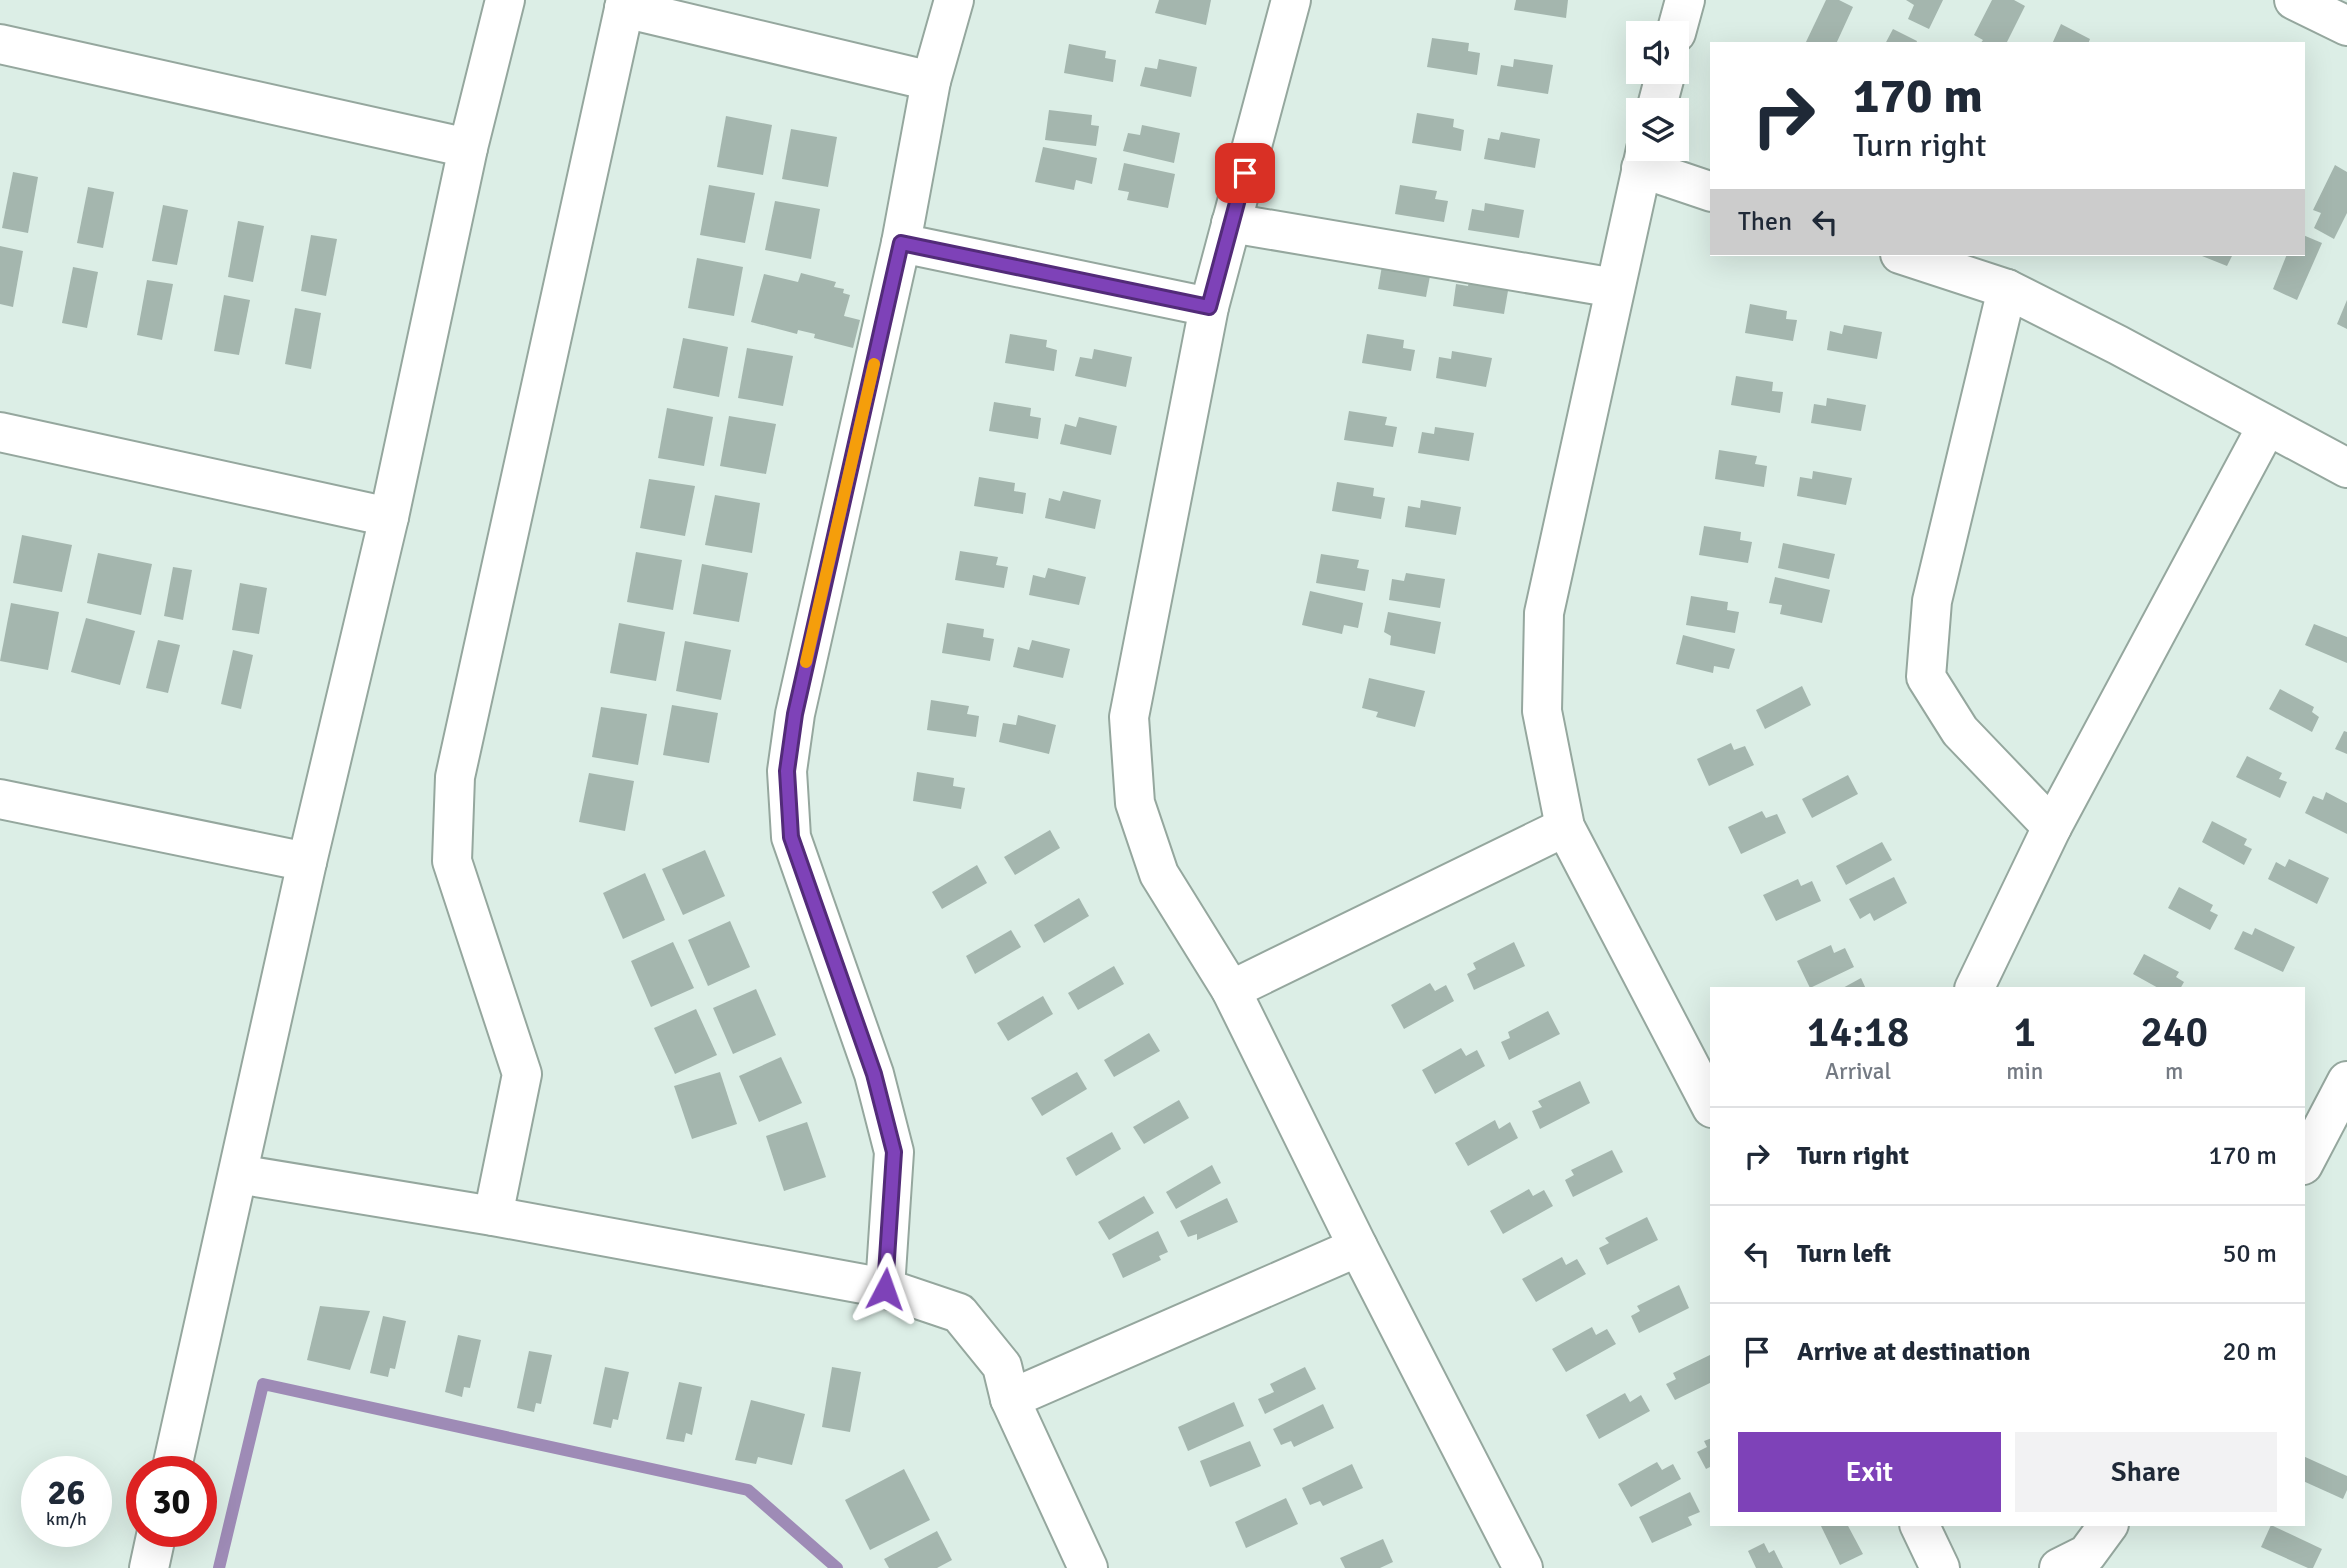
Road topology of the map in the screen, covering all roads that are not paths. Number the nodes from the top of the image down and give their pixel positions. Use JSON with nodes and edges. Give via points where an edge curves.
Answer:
{"nodes":[{"id":1,"x":506,"y":0,"type":"edge"},
{"id":2,"x":954,"y":0,"type":"edge"},
{"id":3,"x":1291,"y":0,"type":"edge"},
{"id":4,"x":1685,"y":0,"type":"edge"},
{"id":5,"x":2294,"y":0,"type":"edge"},
{"id":6,"x":625,"y":4,"type":"edge"},
{"id":7,"x":1679,"y":21,"type":"edge"},
{"id":8,"x":2347,"y":26,"type":"edge"},
{"id":9,"x":0,"y":44,"type":"edge"},
{"id":10,"x":931,"y":81,"type":"junction"},
{"id":11,"x":468,"y":148,"type":"junction"},
{"id":12,"x":1643,"y":161,"type":"edge"},
{"id":13,"x":1647,"y":161,"type":"edge"},
{"id":14,"x":1710,"y":191,"type":"edge"},
{"id":15,"x":1231,"y":223,"type":"junction"},
{"id":16,"x":901,"y":243,"type":"junction"},
{"id":17,"x":1906,"y":256,"type":"edge"},
{"id":18,"x":1615,"y":288,"type":"junction"},
{"id":19,"x":2007,"y":289,"type":"junction"},
{"id":20,"x":1209,"y":307,"type":"junction"},
{"id":21,"x":2267,"y":426,"type":"junction"},
{"id":22,"x":0,"y":432,"type":"edge"},
{"id":23,"x":2347,"y":468,"type":"edge"},
{"id":24,"x":389,"y":517,"type":"junction"},
{"id":25,"x":0,"y":799,"type":"edge"},
{"id":26,"x":1565,"y":827,"type":"junction"},
{"id":27,"x":2052,"y":827,"type":"junction"},
{"id":28,"x":307,"y":862,"type":"junction"},
{"id":29,"x":1975,"y":987,"type":"edge"},
{"id":30,"x":1231,"y":990,"type":"junction"},
{"id":31,"x":2347,"y":1081,"type":"edge"},
{"id":32,"x":1710,"y":1104,"type":"edge"},
{"id":33,"x":2305,"y":1162,"type":"edge"},
{"id":34,"x":238,"y":1174,"type":"junction"},
{"id":35,"x":493,"y":1216,"type":"junction"},
{"id":36,"x":1358,"y":1247,"type":"junction"},
{"id":37,"x":885,"y":1289,"type":"junction"},
{"id":38,"x":1010,"y":1399,"type":"junction"},
{"id":39,"x":175,"y":1456,"type":"edge"},
{"id":40,"x":1920,"y":1526,"type":"edge"},
{"id":41,"x":2108,"y":1526,"type":"edge"},
{"id":42,"x":154,"y":1547,"type":"edge"},
{"id":43,"x":149,"y":1568,"type":"edge"},
{"id":44,"x":1088,"y":1568,"type":"edge"},
{"id":45,"x":1523,"y":1568,"type":"edge"},
{"id":46,"x":1940,"y":1568,"type":"edge"},
{"id":47,"x":2059,"y":1568,"type":"edge"}],
"edges":[{"from":1,"to":11,"type":"street"},
{"from":2,"to":10,"type":"street"},
{"from":3,"to":15,"type":"street"},
{"from":4,"to":7,"type":"street"},
{"from":5,"to":8,"type":"street"},
{"from":6,"to":10,"type":"street"},
{"from":6,"to":35,"type":"street","via":[[455,777],[452,861],[522,1074]]},
{"from":9,"to":11,"type":"street"},
{"from":10,"to":16,"type":"street"},
{"from":11,"to":24,"type":"street"},
{"from":12,"to":18,"type":"street"},
{"from":13,"to":14,"type":"street"},
{"from":15,"to":18,"type":"street"},
{"from":15,"to":20,"type":"street"},
{"from":16,"to":20,"type":"street"},
{"from":16,"to":37,"type":"street","via":[[795,714],[787,771],[791,837],[874,1074],[894,1152]]},
{"from":17,"to":19,"type":"street"},
{"from":18,"to":26,"type":"street","via":[[1544,613],[1542,711]]},
{"from":19,"to":21,"type":"street"},
{"from":19,"to":27,"type":"street","via":[[1932,601],[1926,677],[1960,731]]},
{"from":20,"to":30,"type":"street","via":[[1129,717],[1135,803],[1159,874]]},
{"from":21,"to":23,"type":"street"},
{"from":21,"to":27,"type":"street"},
{"from":22,"to":24,"type":"street"},
{"from":24,"to":28,"type":"street"},
{"from":25,"to":28,"type":"street"},
{"from":26,"to":30,"type":"street"},
{"from":26,"to":32,"type":"street"},
{"from":27,"to":29,"type":"street"},
{"from":28,"to":34,"type":"street"},
{"from":30,"to":36,"type":"street"},
{"from":31,"to":33,"type":"street"},
{"from":34,"to":35,"type":"street"},
{"from":34,"to":39,"type":"street"},
{"from":35,"to":37,"type":"street"},
{"from":36,"to":38,"type":"street"},
{"from":36,"to":45,"type":"street"},
{"from":37,"to":38,"type":"street","via":[[959,1313],[1002,1366]]},
{"from":38,"to":44,"type":"street"},
{"from":40,"to":46,"type":"street"},
{"from":41,"to":47,"type":"street","via":[[2087,1554]]},
{"from":42,"to":43,"type":"street"}]}
